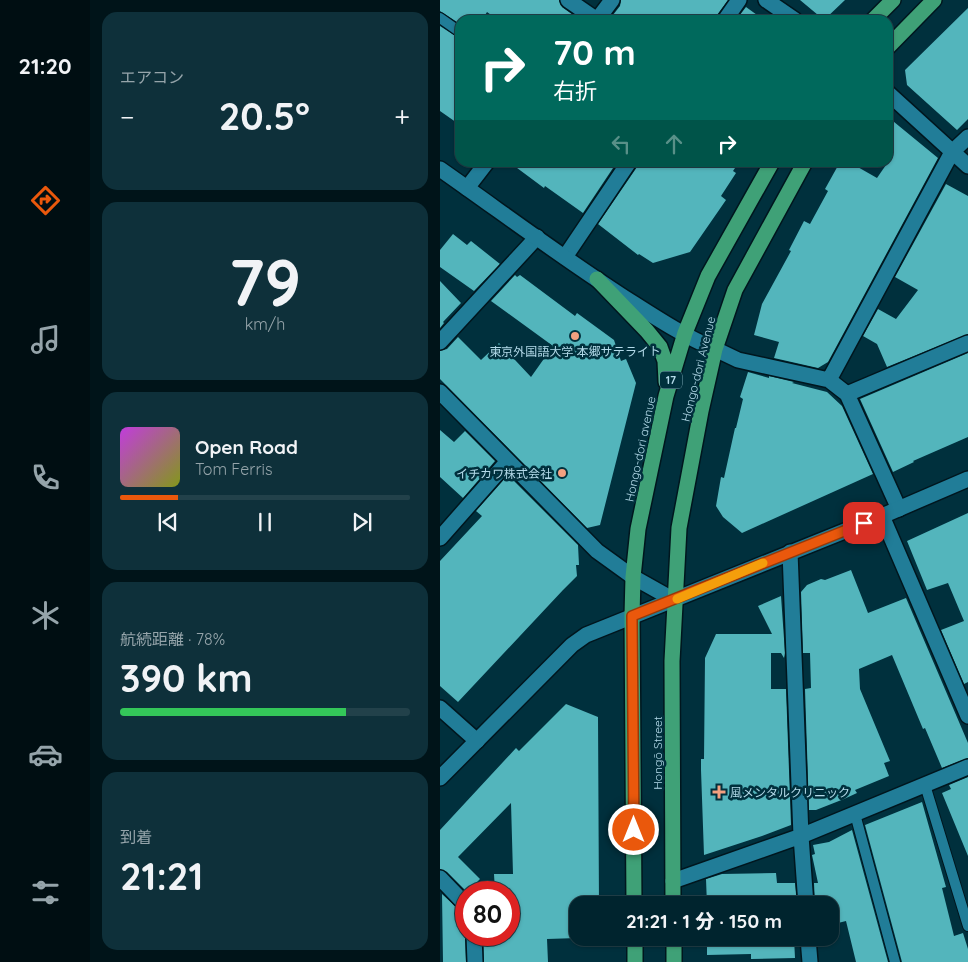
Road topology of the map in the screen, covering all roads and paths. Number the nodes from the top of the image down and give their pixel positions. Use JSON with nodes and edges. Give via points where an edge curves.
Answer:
{"nodes":[{"id":1,"x":568,"y":0,"type":"edge"},
{"id":2,"x":612,"y":0,"type":"edge"},
{"id":3,"x":739,"y":0,"type":"edge"},
{"id":4,"x":766,"y":0,"type":"edge"},
{"id":5,"x":893,"y":0,"type":"edge"},
{"id":6,"x":934,"y":0,"type":"edge"},
{"id":7,"x":590,"y":15,"type":"edge"},
{"id":8,"x":601,"y":15,"type":"edge"},
{"id":9,"x":728,"y":15,"type":"edge"},
{"id":10,"x":788,"y":15,"type":"edge"},
{"id":11,"x":879,"y":15,"type":"edge"},
{"id":12,"x":440,"y":18,"type":"edge"},
{"id":13,"x":455,"y":28,"type":"edge"},
{"id":14,"x":893,"y":42,"type":"edge"},
{"id":15,"x":893,"y":98,"type":"edge"},
{"id":16,"x":968,"y":137,"type":"edge"},
{"id":17,"x":952,"y":152,"type":"junction"},
{"id":18,"x":968,"y":166,"type":"edge"},
{"id":19,"x":483,"y":167,"type":"edge"},
{"id":20,"x":626,"y":167,"type":"edge"},
{"id":21,"x":769,"y":167,"type":"edge"},
{"id":22,"x":802,"y":167,"type":"edge"},
{"id":23,"x":440,"y":169,"type":"edge"},
{"id":24,"x":467,"y":188,"type":"junction"},
{"id":25,"x":537,"y":237,"type":"junction"},
{"id":26,"x":565,"y":257,"type":"junction"},
{"id":27,"x":597,"y":279,"type":"junction"},
{"id":28,"x":685,"y":333,"type":"junction"},
{"id":29,"x":440,"y":342,"type":"edge"},
{"id":30,"x":968,"y":343,"type":"edge"},
{"id":31,"x":716,"y":349,"type":"junction"},
{"id":32,"x":829,"y":380,"type":"junction"},
{"id":33,"x":440,"y":392,"type":"edge"},
{"id":34,"x":847,"y":394,"type":"junction"},
{"id":35,"x":666,"y":396,"type":"junction"},
{"id":36,"x":508,"y":462,"type":"junction"},
{"id":37,"x":968,"y":479,"type":"edge"},
{"id":38,"x":899,"y":508,"type":"junction"},
{"id":39,"x":882,"y":516,"type":"junction"},
{"id":40,"x":440,"y":538,"type":"edge"},
{"id":41,"x":790,"y":552,"type":"junction"},
{"id":42,"x":633,"y":578,"type":"junction"},
{"id":43,"x":674,"y":600,"type":"junction"},
{"id":44,"x":632,"y":616,"type":"junction"},
{"id":45,"x":440,"y":708,"type":"edge"},
{"id":46,"x":968,"y":716,"type":"edge"},
{"id":47,"x":477,"y":741,"type":"junction"},
{"id":48,"x":968,"y":767,"type":"edge"},
{"id":49,"x":440,"y":778,"type":"edge"},
{"id":50,"x":925,"y":785,"type":"junction"},
{"id":51,"x":855,"y":814,"type":"junction"},
{"id":52,"x":801,"y":836,"type":"junction"},
{"id":53,"x":440,"y":878,"type":"edge"},
{"id":54,"x":673,"y":881,"type":"junction"},
{"id":55,"x":455,"y":894,"type":"edge"},
{"id":56,"x":634,"y":896,"type":"edge"},
{"id":57,"x":673,"y":896,"type":"edge"},
{"id":58,"x":805,"y":896,"type":"edge"},
{"id":59,"x":968,"y":926,"type":"edge"},
{"id":60,"x":474,"y":946,"type":"edge"},
{"id":61,"x":634,"y":946,"type":"edge"},
{"id":62,"x":674,"y":946,"type":"edge"},
{"id":63,"x":809,"y":946,"type":"edge"},
{"id":64,"x":474,"y":962,"type":"edge"},
{"id":65,"x":635,"y":962,"type":"edge"},
{"id":66,"x":674,"y":962,"type":"edge"},
{"id":67,"x":810,"y":962,"type":"edge"},
{"id":68,"x":895,"y":962,"type":"edge"}],
"edges":[{"from":1,"to":7,"type":"street"},
{"from":2,"to":8,"type":"street"},
{"from":3,"to":9,"type":"street"},
{"from":4,"to":10,"type":"street"},
{"from":5,"to":11,"type":"highway"},
{"from":6,"to":14,"type":"highway"},
{"from":12,"to":13,"type":"lane"},
{"from":15,"to":17,"type":"street"},
{"from":16,"to":17,"type":"street"},
{"from":17,"to":18,"type":"street"},
{"from":17,"to":32,"type":"street"},
{"from":19,"to":24,"type":"street"},
{"from":20,"to":26,"type":"street"},
{"from":21,"to":28,"type":"highway","name":"Hongo-dori avenue","number":"17","via":[[708,276]]},
{"from":22,"to":31,"type":"highway","name":"Hongo-dori Avenue","via":[[735,290]]},
{"from":23,"to":24,"type":"street"},
{"from":24,"to":25,"type":"street"},
{"from":25,"to":26,"type":"street"},
{"from":25,"to":29,"type":"street"},
{"from":26,"to":27,"type":"street"},
{"from":27,"to":28,"type":"street"},
{"from":27,"to":35,"type":"highway","via":[[660,347],[665,362]]},
{"from":28,"to":31,"type":"street"},
{"from":28,"to":35,"type":"highway","name":"Hongo-dori avenue","number":"17"},
{"from":30,"to":34,"type":"street"},
{"from":31,"to":32,"type":"street","via":[[738,360]]},
{"from":31,"to":43,"type":"highway","name":"Hongo-dori Avenue","via":[[679,528]]},
{"from":32,"to":34,"type":"street"},
{"from":33,"to":36,"type":"street"},
{"from":34,"to":38,"type":"street"},
{"from":35,"to":42,"type":"highway","name":"Hongo-dori avenue","number":"17","via":[[638,529]]},
{"from":36,"to":40,"type":"street"},
{"from":36,"to":42,"type":"street","via":[[597,551]]},
{"from":37,"to":38,"type":"street"},
{"from":38,"to":39,"type":"street"},
{"from":39,"to":41,"type":"street"},
{"from":39,"to":46,"type":"street"},
{"from":41,"to":43,"type":"street"},
{"from":41,"to":52,"type":"street"},
{"from":42,"to":43,"type":"street"},
{"from":42,"to":44,"type":"highway","name":"Hongo-dori avenue","number":"17"},
{"from":43,"to":44,"type":"street"},
{"from":43,"to":54,"type":"highway","name":"Hongō Street"},
{"from":44,"to":47,"type":"street","via":[[586,635],[572,645]]},
{"from":44,"to":56,"type":"highway","name":"Hongō Street","number":"17"},
{"from":45,"to":47,"type":"street"},
{"from":47,"to":49,"type":"street"},
{"from":48,"to":50,"type":"street"},
{"from":50,"to":51,"type":"street"},
{"from":50,"to":59,"type":"lane"},
{"from":51,"to":52,"type":"street"},
{"from":51,"to":68,"type":"lane"},
{"from":52,"to":54,"type":"street"},
{"from":52,"to":58,"type":"street"},
{"from":53,"to":55,"type":"street"},
{"from":54,"to":57,"type":"highway","name":"Hongō Street"},
{"from":60,"to":64,"type":"street"},
{"from":61,"to":65,"type":"highway"},
{"from":62,"to":66,"type":"highway"},
{"from":63,"to":67,"type":"street"}]}
